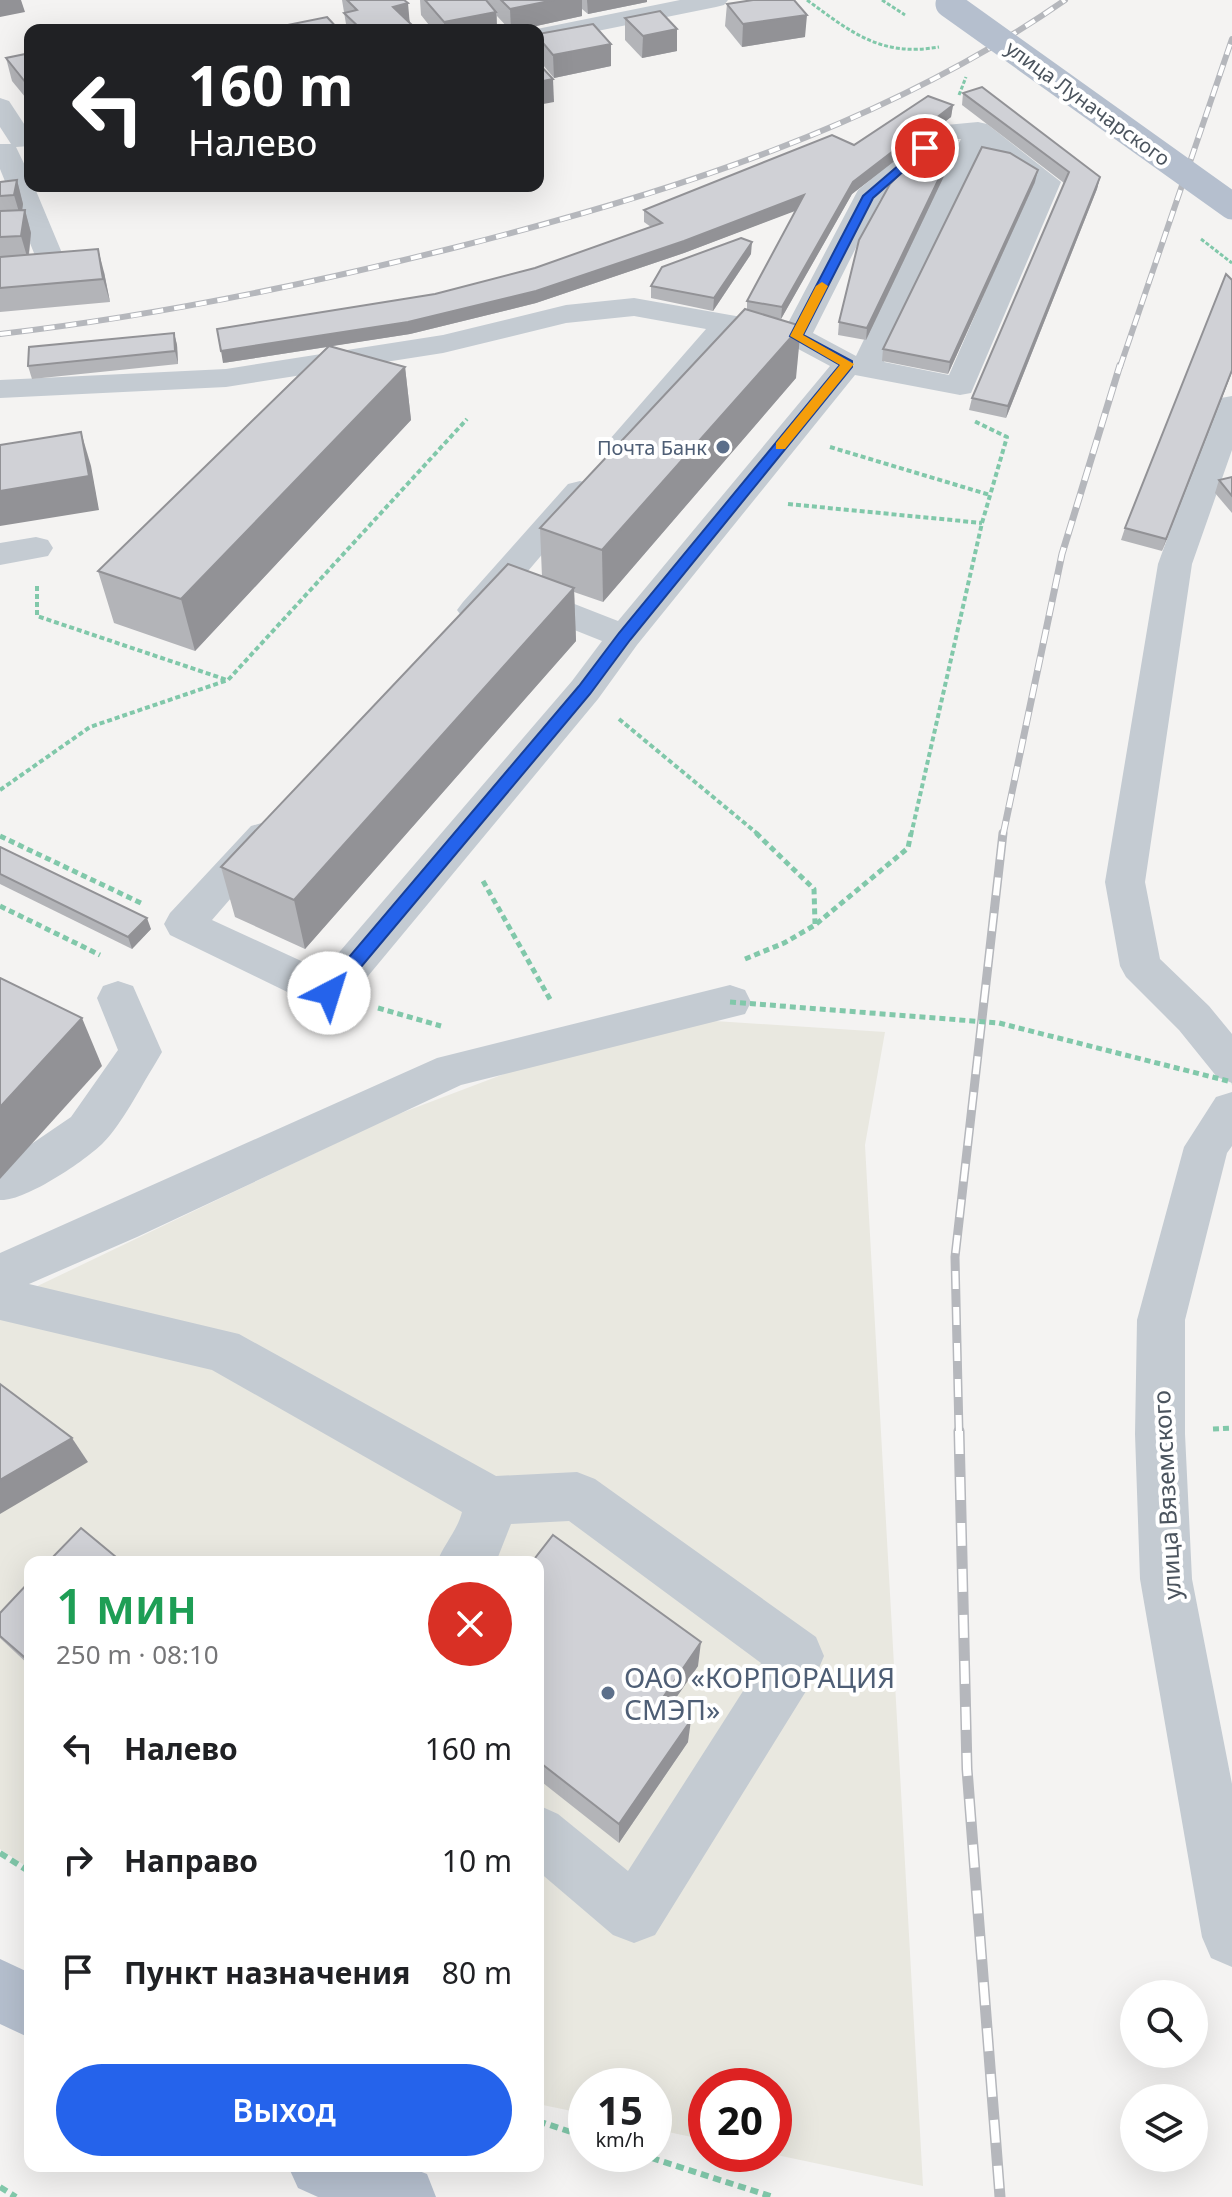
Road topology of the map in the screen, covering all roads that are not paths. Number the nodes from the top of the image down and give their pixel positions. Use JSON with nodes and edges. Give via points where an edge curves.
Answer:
{"nodes":[{"id":1,"x":716,"y":0,"type":"edge"},
{"id":2,"x":946,"y":2,"type":"edge"},
{"id":3,"x":544,"y":35,"type":"edge"},
{"id":4,"x":0,"y":106,"type":"edge"},
{"id":5,"x":978,"y":130,"type":"junction"},
{"id":6,"x":14,"y":145,"type":"edge"},
{"id":7,"x":24,"y":176,"type":"edge"},
{"id":8,"x":29,"y":192,"type":"edge"},
{"id":9,"x":1232,"y":206,"type":"edge"},
{"id":10,"x":0,"y":269,"type":"edge"},
{"id":11,"x":727,"y":324,"type":"junction"},
{"id":12,"x":796,"y":336,"type":"junction"},
{"id":13,"x":857,"y":366,"type":"junction"},
{"id":14,"x":0,"y":389,"type":"edge"},
{"id":15,"x":1232,"y":405,"type":"edge"},
{"id":16,"x":1222,"y":466,"type":"edge"},
{"id":17,"x":36,"y":548,"type":"road end"},
{"id":18,"x":0,"y":554,"type":"edge"},
{"id":19,"x":497,"y":586,"type":"junction"},
{"id":20,"x":453,"y":633,"type":"edge"},
{"id":21,"x":624,"y":637,"type":"junction"},
{"id":22,"x":291,"y":807,"type":"edge"},
{"id":23,"x":118,"y":998,"type":"road end"},
{"id":24,"x":730,"y":1002,"type":"road end"},
{"id":25,"x":1232,"y":1065,"type":"edge"},
{"id":26,"x":1232,"y":1110,"type":"edge"},
{"id":27,"x":0,"y":1181,"type":"edge"},
{"id":28,"x":0,"y":1275,"type":"edge"},
{"id":29,"x":0,"y":1299,"type":"edge"},
{"id":30,"x":491,"y":1501,"type":"junction"},
{"id":31,"x":468,"y":1556,"type":"edge"},
{"id":32,"x":544,"y":1839,"type":"edge"},
{"id":33,"x":1227,"y":1872,"type":"edge"},
{"id":34,"x":1232,"y":1937,"type":"edge"},
{"id":35,"x":0,"y":1989,"type":"edge"},
{"id":36,"x":24,"y":2004,"type":"edge"},
{"id":37,"x":336,"y":2172,"type":"edge"},
{"id":38,"x":404,"y":2197,"type":"edge"}],
"edges":[{"from":1,"to":3,"type":"street"},
{"from":2,"to":9,"type":"main road","name":"улица Луначарского","bridge":true},
{"from":4,"to":6,"type":"street"},
{"from":5,"to":12,"type":"street","via":[[944,132],[868,196]]},
{"from":5,"to":13,"type":"street"},
{"from":5,"to":13,"type":"street","via":[[1047,182],[960,386]]},
{"from":6,"to":7,"type":"street"},
{"from":8,"to":10,"type":"street","via":[[53,265]]},
{"from":11,"to":12,"type":"street"},
{"from":11,"to":14,"type":"street","via":[[634,307],[566,314],[443,344],[226,378]]},
{"from":11,"to":19,"type":"street"},
{"from":12,"to":13,"type":"street"},
{"from":13,"to":21,"type":"street","via":[[790,435]]},
{"from":15,"to":16,"type":"street"},
{"from":16,"to":25,"type":"street","via":[[1175,564],[1125,882],[1141,966]]},
{"from":17,"to":18,"type":"street"},
{"from":19,"to":20,"type":"street"},
{"from":19,"to":21,"type":"street"},
{"from":21,"to":22,"type":"street","via":[[329,993],[184,924]]},
{"from":23,"to":27,"type":"street","via":[[140,1052],[87,1130],[12,1182]]},
{"from":24,"to":28,"type":"street","via":[[452,1070]]},
{"from":26,"to":33,"type":"street","name":"улица Вяземского","via":[[1206,1147],[1161,1320],[1160,1434],[1166,1579]]},
{"from":29,"to":30,"type":"street","via":[[222,1350]]},
{"from":30,"to":31,"type":"street","via":[[481,1540]]},
{"from":30,"to":32,"type":"street","via":[[577,1496],[797,1656],[634,1914]]},
{"from":33,"to":34,"type":"street","name":"улица Вяземского"},
{"from":35,"to":36,"type":"main road"},
{"from":37,"to":38,"type":"main road"}]}
